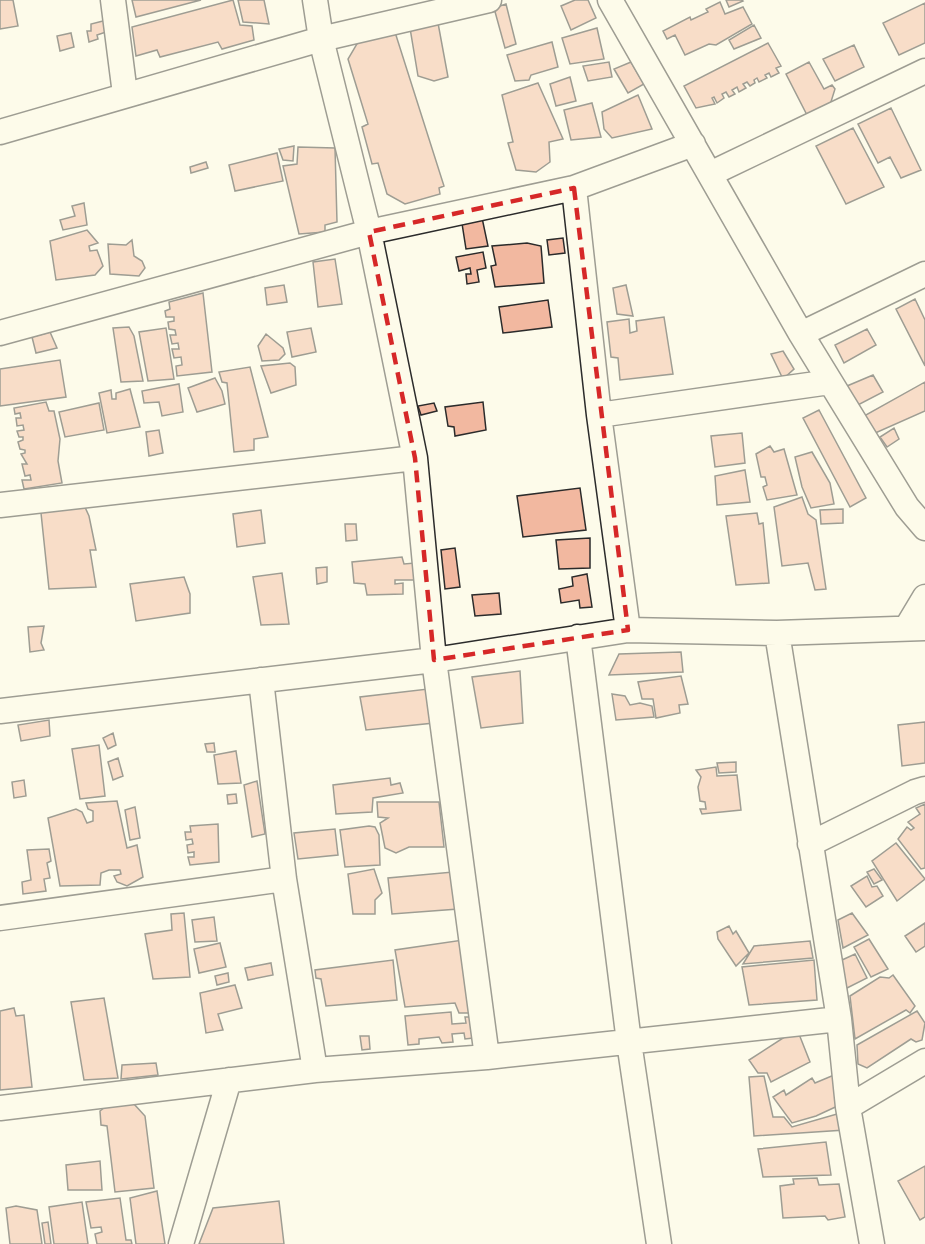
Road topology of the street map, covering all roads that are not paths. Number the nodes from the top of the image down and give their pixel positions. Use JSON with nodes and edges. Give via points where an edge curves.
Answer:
{"nodes":[{"id":1,"x":112,"y":0,"type":"edge"},
{"id":2,"x":315,"y":0,"type":"edge"},
{"id":3,"x":489,"y":0,"type":"edge"},
{"id":4,"x":610,"y":0,"type":"edge"},
{"id":5,"x":321,"y":39,"type":"junction"},
{"id":6,"x":925,"y":71,"type":"edge"},
{"id":7,"x":124,"y":94,"type":"junction"},
{"id":8,"x":0,"y":132,"type":"edge"},
{"id":9,"x":693,"y":144,"type":"junction"},
{"id":10,"x":710,"y":174,"type":"junction"},
{"id":11,"x":574,"y":188,"type":"junction"},
{"id":12,"x":369,"y":232,"type":"junction"},
{"id":13,"x":925,"y":274,"type":"edge"},
{"id":14,"x":0,"y":333,"type":"edge"},
{"id":15,"x":801,"y":334,"type":"junction"},
{"id":16,"x":830,"y":382,"type":"junction"},
{"id":17,"x":599,"y":415,"type":"junction"},
{"id":18,"x":415,"y":458,"type":"junction"},
{"id":19,"x":916,"y":503,"type":"edge"},
{"id":20,"x":0,"y":505,"type":"edge"},
{"id":21,"x":925,"y":528,"type":"edge"},
{"id":22,"x":925,"y":597,"type":"edge"},
{"id":23,"x":916,"y":627,"type":"edge"},
{"id":24,"x":628,"y":630,"type":"junction"},
{"id":25,"x":777,"y":633,"type":"junction"},
{"id":26,"x":578,"y":637,"type":"junction"},
{"id":27,"x":434,"y":660,"type":"junction"},
{"id":28,"x":261,"y":680,"type":"junction"},
{"id":29,"x":0,"y":711,"type":"edge"},
{"id":30,"x":925,"y":789,"type":"edge"},
{"id":31,"x":810,"y":844,"type":"junction"},
{"id":32,"x":284,"y":879,"type":"junction"},
{"id":33,"x":0,"y":918,"type":"edge"},
{"id":34,"x":838,"y":1019,"type":"junction"},
{"id":35,"x":629,"y":1042,"type":"junction"},
{"id":36,"x":487,"y":1057,"type":"junction"},
{"id":37,"x":925,"y":1061,"type":"edge"},
{"id":38,"x":315,"y":1070,"type":"junction"},
{"id":39,"x":229,"y":1080,"type":"junction"},
{"id":40,"x":848,"y":1107,"type":"junction"},
{"id":41,"x":0,"y":1108,"type":"edge"},
{"id":42,"x":181,"y":1244,"type":"edge"},
{"id":43,"x":659,"y":1244,"type":"edge"},
{"id":44,"x":872,"y":1244,"type":"edge"}],
"edges":[{"from":1,"to":7,"type":"street"},
{"from":2,"to":5,"type":"street"},
{"from":3,"to":5,"type":"street"},
{"from":4,"to":9,"type":"street"},
{"from":5,"to":7,"type":"street"},
{"from":5,"to":12,"type":"street"},
{"from":6,"to":10,"type":"street"},
{"from":7,"to":8,"type":"street"},
{"from":9,"to":10,"type":"street"},
{"from":9,"to":11,"type":"street"},
{"from":10,"to":15,"type":"street"},
{"from":11,"to":12,"type":"street"},
{"from":11,"to":17,"type":"street"},
{"from":12,"to":14,"type":"street"},
{"from":12,"to":18,"type":"street"},
{"from":13,"to":15,"type":"street"},
{"from":15,"to":16,"type":"street"},
{"from":16,"to":17,"type":"street"},
{"from":16,"to":19,"type":"street"},
{"from":17,"to":24,"type":"street"},
{"from":18,"to":20,"type":"street"},
{"from":18,"to":27,"type":"street"},
{"from":19,"to":21,"type":"street"},
{"from":22,"to":23,"type":"street"},
{"from":23,"to":25,"type":"street"},
{"from":24,"to":25,"type":"street"},
{"from":24,"to":26,"type":"street"},
{"from":25,"to":31,"type":"street"},
{"from":26,"to":27,"type":"street"},
{"from":26,"to":35,"type":"street"},
{"from":27,"to":28,"type":"street"},
{"from":27,"to":36,"type":"street"},
{"from":28,"to":29,"type":"street"},
{"from":28,"to":32,"type":"street"},
{"from":30,"to":31,"type":"street"},
{"from":31,"to":34,"type":"street"},
{"from":32,"to":33,"type":"street"},
{"from":32,"to":38,"type":"street"},
{"from":34,"to":35,"type":"street"},
{"from":34,"to":40,"type":"street"},
{"from":35,"to":36,"type":"street"},
{"from":35,"to":43,"type":"street"},
{"from":36,"to":38,"type":"street"},
{"from":37,"to":40,"type":"street"},
{"from":38,"to":39,"type":"street"},
{"from":39,"to":41,"type":"street"},
{"from":39,"to":42,"type":"street"},
{"from":40,"to":44,"type":"street"}]}
